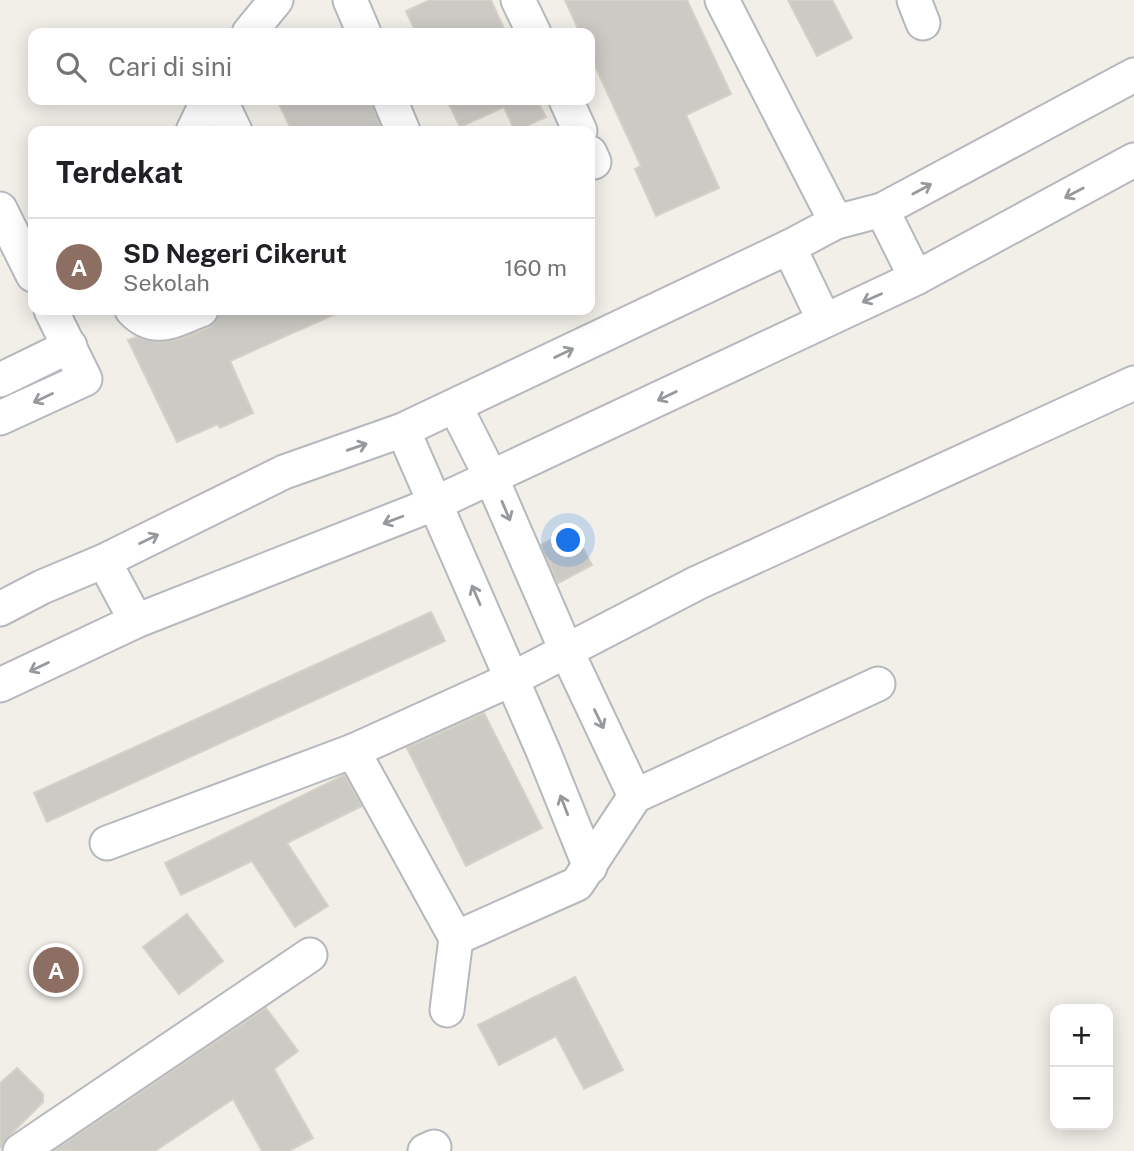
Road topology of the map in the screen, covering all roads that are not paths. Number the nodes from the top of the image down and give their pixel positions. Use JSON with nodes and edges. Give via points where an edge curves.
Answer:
{"nodes":[{"id":1,"x":276,"y":0,"type":"edge"},
{"id":2,"x":351,"y":0,"type":"edge"},
{"id":3,"x":518,"y":0,"type":"edge"},
{"id":4,"x":722,"y":0,"type":"edge"},
{"id":5,"x":253,"y":28,"type":"edge"},
{"id":6,"x":362,"y":28,"type":"edge"},
{"id":7,"x":532,"y":28,"type":"edge"},
{"id":8,"x":1134,"y":75,"type":"edge"},
{"id":9,"x":206,"y":105,"type":"edge"},
{"id":10,"x":222,"y":105,"type":"edge"},
{"id":11,"x":392,"y":105,"type":"edge"},
{"id":12,"x":568,"y":105,"type":"edge"},
{"id":13,"x":196,"y":126,"type":"edge"},
{"id":14,"x":233,"y":126,"type":"edge"},
{"id":15,"x":401,"y":126,"type":"edge"},
{"id":16,"x":578,"y":126,"type":"edge"},
{"id":17,"x":1134,"y":160,"type":"edge"},
{"id":18,"x":0,"y":209,"type":"edge"},
{"id":19,"x":882,"y":210,"type":"junction"},
{"id":20,"x":836,"y":222,"type":"junction"},
{"id":21,"x":789,"y":247,"type":"junction"},
{"id":22,"x":28,"y":260,"type":"edge"},
{"id":23,"x":916,"y":278,"type":"junction"},
{"id":24,"x":54,"y":315,"type":"edge"},
{"id":25,"x":137,"y":315,"type":"edge"},
{"id":26,"x":188,"y":315,"type":"edge"},
{"id":27,"x":824,"y":320,"type":"junction"},
{"id":28,"x":70,"y":346,"type":"junction"},
{"id":29,"x":0,"y":380,"type":"edge"},
{"id":30,"x":1134,"y":383,"type":"edge"},
{"id":31,"x":455,"y":406,"type":"junction"},
{"id":32,"x":0,"y":418,"type":"edge"},
{"id":33,"x":403,"y":430,"type":"junction"},
{"id":34,"x":491,"y":477,"type":"junction"},
{"id":35,"x":436,"y":503,"type":"junction"},
{"id":36,"x":104,"y":561,"type":"junction"},
{"id":37,"x":0,"y":608,"type":"edge"},
{"id":38,"x":136,"y":621,"type":"junction"},
{"id":39,"x":566,"y":650,"type":"junction"},
{"id":40,"x":512,"y":678,"type":"junction"},
{"id":41,"x":878,"y":684,"type":"dead end"},
{"id":42,"x":0,"y":685,"type":"edge"},
{"id":43,"x":353,"y":751,"type":"junction"},
{"id":44,"x":635,"y":796,"type":"junction"},
{"id":45,"x":107,"y":843,"type":"dead end"},
{"id":46,"x":590,"y":867,"type":"junction"},
{"id":47,"x":457,"y":938,"type":"junction"},
{"id":48,"x":310,"y":955,"type":"dead end"},
{"id":49,"x":447,"y":1010,"type":"dead end"},
{"id":50,"x":20,"y":1151,"type":"edge"}],
"edges":[{"from":1,"to":5,"type":"street"},
{"from":2,"to":6,"type":"street"},
{"from":3,"to":7,"type":"street"},
{"from":4,"to":20,"type":"street"},
{"from":19,"to":8,"type":"street","one_way":true},
{"from":9,"to":13,"type":"street"},
{"from":10,"to":14,"type":"street"},
{"from":11,"to":15,"type":"street"},
{"from":12,"to":16,"type":"street"},
{"from":17,"to":23,"type":"street","one_way":true},
{"from":18,"to":22,"type":"street"},
{"from":19,"to":20,"type":"street"},
{"from":19,"to":23,"type":"street"},
{"from":20,"to":21,"type":"street"},
{"from":21,"to":27,"type":"street"},
{"from":31,"to":21,"type":"street","one_way":true},
{"from":23,"to":27,"type":"street","one_way":true},
{"from":24,"to":28,"type":"street"},
{"from":25,"to":26,"type":"street","via":[[156,324]]},
{"from":27,"to":34,"type":"street","one_way":true},
{"from":28,"to":29,"type":"street"},
{"from":28,"to":32,"type":"street","one_way":true,"via":[[85,379]]},
{"from":30,"to":39,"type":"street","via":[[710,578]]},
{"from":31,"to":33,"type":"street"},
{"from":31,"to":34,"type":"street"},
{"from":33,"to":35,"type":"street"},
{"from":36,"to":33,"type":"street","one_way":true,"via":[[284,472]]},
{"from":34,"to":35,"type":"street"},
{"from":34,"to":39,"type":"street","one_way":true},
{"from":35,"to":38,"type":"street","one_way":true},
{"from":40,"to":35,"type":"street","one_way":true},
{"from":36,"to":37,"type":"street"},
{"from":36,"to":38,"type":"street"},
{"from":38,"to":42,"type":"street","one_way":true},
{"from":39,"to":40,"type":"street"},
{"from":39,"to":44,"type":"street","one_way":true},
{"from":40,"to":43,"type":"street"},
{"from":46,"to":40,"type":"street","one_way":true},
{"from":41,"to":44,"type":"street"},
{"from":43,"to":45,"type":"street"},
{"from":43,"to":47,"type":"street"},
{"from":44,"to":46,"type":"street"},
{"from":46,"to":47,"type":"street","via":[[577,884]]},
{"from":47,"to":49,"type":"street"},
{"from":48,"to":50,"type":"street"}]}
